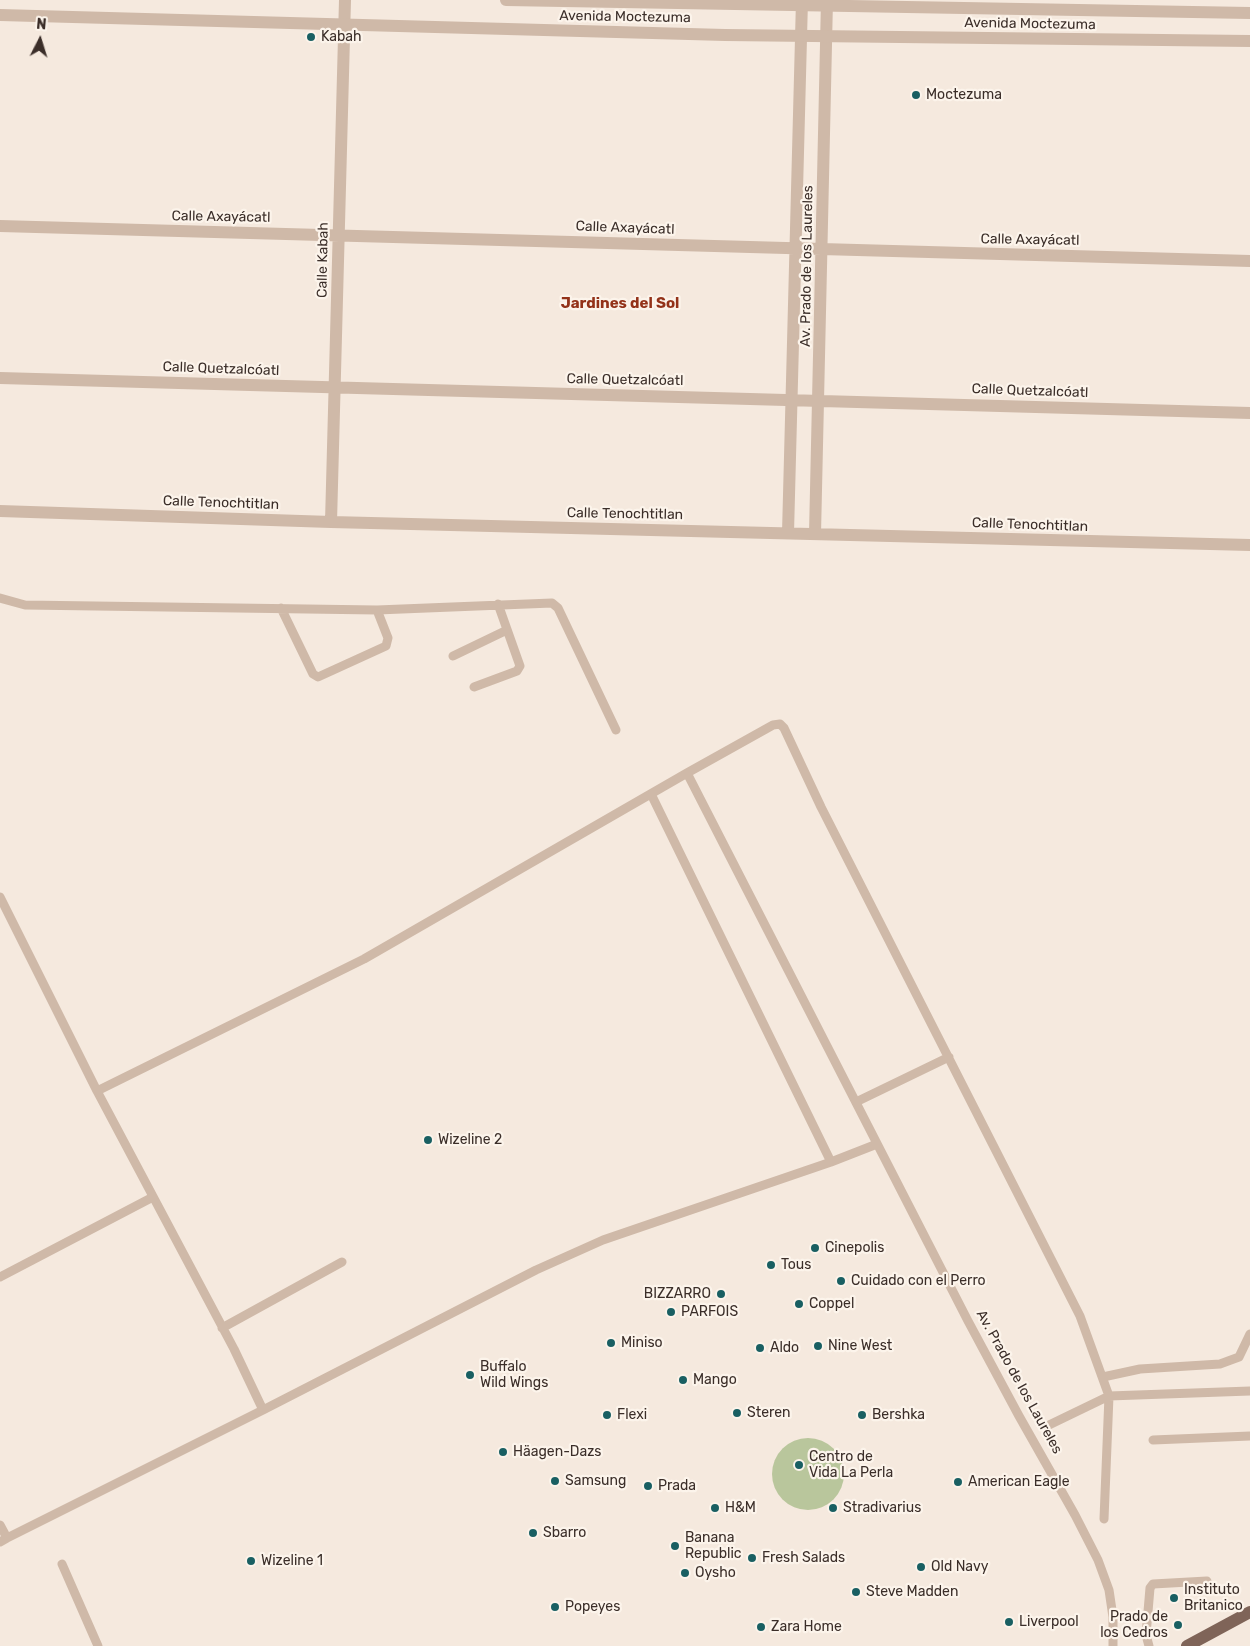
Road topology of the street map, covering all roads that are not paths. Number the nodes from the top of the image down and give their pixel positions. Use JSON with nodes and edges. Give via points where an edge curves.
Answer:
{"nodes":[{"id":1,"x":345,"y":0,"type":"edge"},
{"id":2,"x":506,"y":0,"type":"edge"},
{"id":3,"x":802,"y":3,"type":"edge"},
{"id":4,"x":827,"y":3,"type":"edge"},
{"id":5,"x":1250,"y":13,"type":"edge"},
{"id":6,"x":0,"y":15,"type":"edge"},
{"id":7,"x":344,"y":25,"type":"junction"},
{"id":8,"x":802,"y":36,"type":"junction"},
{"id":9,"x":827,"y":36,"type":"junction"},
{"id":10,"x":1250,"y":41,"type":"edge"},
{"id":11,"x":0,"y":226,"type":"edge"},
{"id":12,"x":338,"y":235,"type":"junction"},
{"id":13,"x":796,"y":249,"type":"junction"},
{"id":14,"x":822,"y":250,"type":"junction"},
{"id":15,"x":1250,"y":261,"type":"edge"},
{"id":16,"x":0,"y":378,"type":"edge"},
{"id":17,"x":335,"y":388,"type":"junction"},
{"id":18,"x":792,"y":399,"type":"junction"},
{"id":19,"x":819,"y":400,"type":"junction"},
{"id":20,"x":1250,"y":413,"type":"edge"},
{"id":21,"x":0,"y":511,"type":"edge"},
{"id":22,"x":331,"y":522,"type":"junction"},
{"id":23,"x":788,"y":533,"type":"junction"},
{"id":24,"x":815,"y":534,"type":"junction"},
{"id":25,"x":1250,"y":546,"type":"edge"},
{"id":26,"x":0,"y":598,"type":"edge"},
{"id":27,"x":498,"y":604,"type":"junction"},
{"id":28,"x":281,"y":608,"type":"junction"},
{"id":29,"x":377,"y":610,"type":"junction"},
{"id":30,"x":507,"y":630,"type":"junction"},
{"id":31,"x":453,"y":656,"type":"dead end"},
{"id":32,"x":474,"y":687,"type":"dead end"},
{"id":33,"x":616,"y":730,"type":"dead end"},
{"id":34,"x":688,"y":773,"type":"junction"},
{"id":35,"x":651,"y":794,"type":"junction"},
{"id":36,"x":0,"y":897,"type":"edge"},
{"id":37,"x":949,"y":1057,"type":"junction"},
{"id":38,"x":97,"y":1091,"type":"junction"},
{"id":39,"x":856,"y":1102,"type":"junction"},
{"id":40,"x":876,"y":1141,"type":"junction"},
{"id":41,"x":831,"y":1162,"type":"junction"},
{"id":42,"x":153,"y":1198,"type":"junction"},
{"id":43,"x":342,"y":1262,"type":"dead end"},
{"id":44,"x":0,"y":1277,"type":"edge"},
{"id":45,"x":222,"y":1328,"type":"junction"},
{"id":46,"x":1250,"y":1334,"type":"edge"},
{"id":47,"x":1103,"y":1377,"type":"junction"},
{"id":48,"x":1250,"y":1391,"type":"edge"},
{"id":49,"x":1109,"y":1396,"type":"junction"},
{"id":50,"x":263,"y":1410,"type":"junction"},
{"id":51,"x":1049,"y":1425,"type":"dead end"},
{"id":52,"x":1250,"y":1436,"type":"edge"},
{"id":53,"x":1153,"y":1440,"type":"dead end"},
{"id":54,"x":1104,"y":1520,"type":"dead end"},
{"id":55,"x":0,"y":1525,"type":"edge"},
{"id":56,"x":3,"y":1540,"type":"edge"},
{"id":57,"x":62,"y":1564,"type":"dead end"},
{"id":58,"x":1207,"y":1581,"type":"dead end"},
{"id":59,"x":1250,"y":1612,"type":"edge"},
{"id":60,"x":98,"y":1646,"type":"edge"},
{"id":61,"x":1113,"y":1646,"type":"edge"},
{"id":62,"x":1149,"y":1646,"type":"edge"},
{"id":63,"x":1187,"y":1646,"type":"edge"}],
"edges":[{"from":1,"to":7,"type":"street","name":"Calle Kabah"},
{"from":2,"to":3,"type":"street","name":"Avenida Moctezuma"},
{"from":3,"to":4,"type":"street","name":"Avenida Moctezuma"},
{"from":3,"to":8,"type":"street","name":"Av. Prado de los Laureles"},
{"from":4,"to":5,"type":"street","name":"Avenida Moctezuma"},
{"from":4,"to":9,"type":"street","name":"Av. Prado de los Laureles"},
{"from":6,"to":7,"type":"street","name":"Avenida Moctezuma"},
{"from":7,"to":8,"type":"street","name":"Avenida Moctezuma"},
{"from":7,"to":12,"type":"street","name":"Calle Kabah"},
{"from":8,"to":9,"type":"street","name":"Avenida Moctezuma"},
{"from":8,"to":13,"type":"street","name":"Av. Prado de los Laureles"},
{"from":9,"to":10,"type":"street","name":"Avenida Moctezuma"},
{"from":9,"to":14,"type":"street","name":"Av. Prado de los Laureles"},
{"from":11,"to":12,"type":"street","name":"Calle Axayácatl"},
{"from":12,"to":13,"type":"street","name":"Calle Axayácatl"},
{"from":12,"to":17,"type":"street","name":"Calle Kabah"},
{"from":13,"to":14,"type":"street","name":"Calle Axayácatl"},
{"from":13,"to":18,"type":"street","name":"Av. Prado de los Laureles"},
{"from":14,"to":15,"type":"street","name":"Calle Axayácatl"},
{"from":14,"to":19,"type":"street","name":"Av. Prado de los Laureles"},
{"from":16,"to":17,"type":"street","name":"Calle Quetzalcóatl"},
{"from":17,"to":18,"type":"street","name":"Calle Quetzalcóatl"},
{"from":17,"to":22,"type":"street","name":"Calle Kabah"},
{"from":18,"to":19,"type":"street","name":"Calle Quetzalcóatl"},
{"from":18,"to":23,"type":"street","name":"Av. Prado de los Laureles"},
{"from":19,"to":20,"type":"street","name":"Calle Quetzalcóatl"},
{"from":19,"to":24,"type":"street","name":"Av. Prado de los Laureles"},
{"from":21,"to":22,"type":"street","name":"Calle Tenochtitlan"},
{"from":22,"to":23,"type":"street","name":"Calle Tenochtitlan"},
{"from":23,"to":24,"type":"street","name":"Calle Tenochtitlan"},
{"from":24,"to":25,"type":"street","name":"Calle Tenochtitlan"},
{"from":26,"to":28,"type":"lane","via":[[26,605]]},
{"from":27,"to":29,"type":"lane"},
{"from":27,"to":30,"type":"lane"},
{"from":27,"to":33,"type":"lane","via":[[552,603],[556,606]]},
{"from":28,"to":29,"type":"lane"},
{"from":28,"to":29,"type":"lane","via":[[313,674],[318,677],[386,646],[388,638]]},
{"from":30,"to":31,"type":"lane"},
{"from":30,"to":32,"type":"lane","via":[[519,668]]},
{"from":34,"to":35,"type":"lane"},
{"from":34,"to":37,"type":"lane","via":[[773,725],[782,726]]},
{"from":34,"to":39,"type":"lane","name":"Av. Prado de los Laureles"},
{"from":35,"to":38,"type":"lane","via":[[364,959]]},
{"from":35,"to":41,"type":"lane"},
{"from":36,"to":38,"type":"lane"},
{"from":37,"to":39,"type":"lane"},
{"from":37,"to":47,"type":"lane","via":[[1080,1316]]},
{"from":38,"to":42,"type":"lane"},
{"from":39,"to":40,"type":"lane","name":"Av. Prado de los Laureles"},
{"from":40,"to":41,"type":"lane"},
{"from":40,"to":61,"type":"lane","name":"Av. Prado de los Laureles","via":[[968,1321],[1098,1560],[1109,1590]]},
{"from":41,"to":50,"type":"lane","via":[[603,1240],[536,1270]]},
{"from":42,"to":44,"type":"lane"},
{"from":42,"to":45,"type":"lane"},
{"from":43,"to":45,"type":"lane"},
{"from":45,"to":50,"type":"lane"},
{"from":46,"to":47,"type":"lane","via":[[1239,1357],[1220,1364],[1140,1369]]},
{"from":47,"to":49,"type":"lane"},
{"from":48,"to":49,"type":"lane"},
{"from":49,"to":51,"type":"lane"},
{"from":49,"to":54,"type":"lane"},
{"from":50,"to":56,"type":"lane"},
{"from":52,"to":53,"type":"lane"},
{"from":55,"to":56,"type":"lane"},
{"from":57,"to":60,"type":"lane"},
{"from":58,"to":62,"type":"lane","via":[[1153,1584],[1146,1635]]},
{"from":59,"to":63,"type":"main road"}]}
